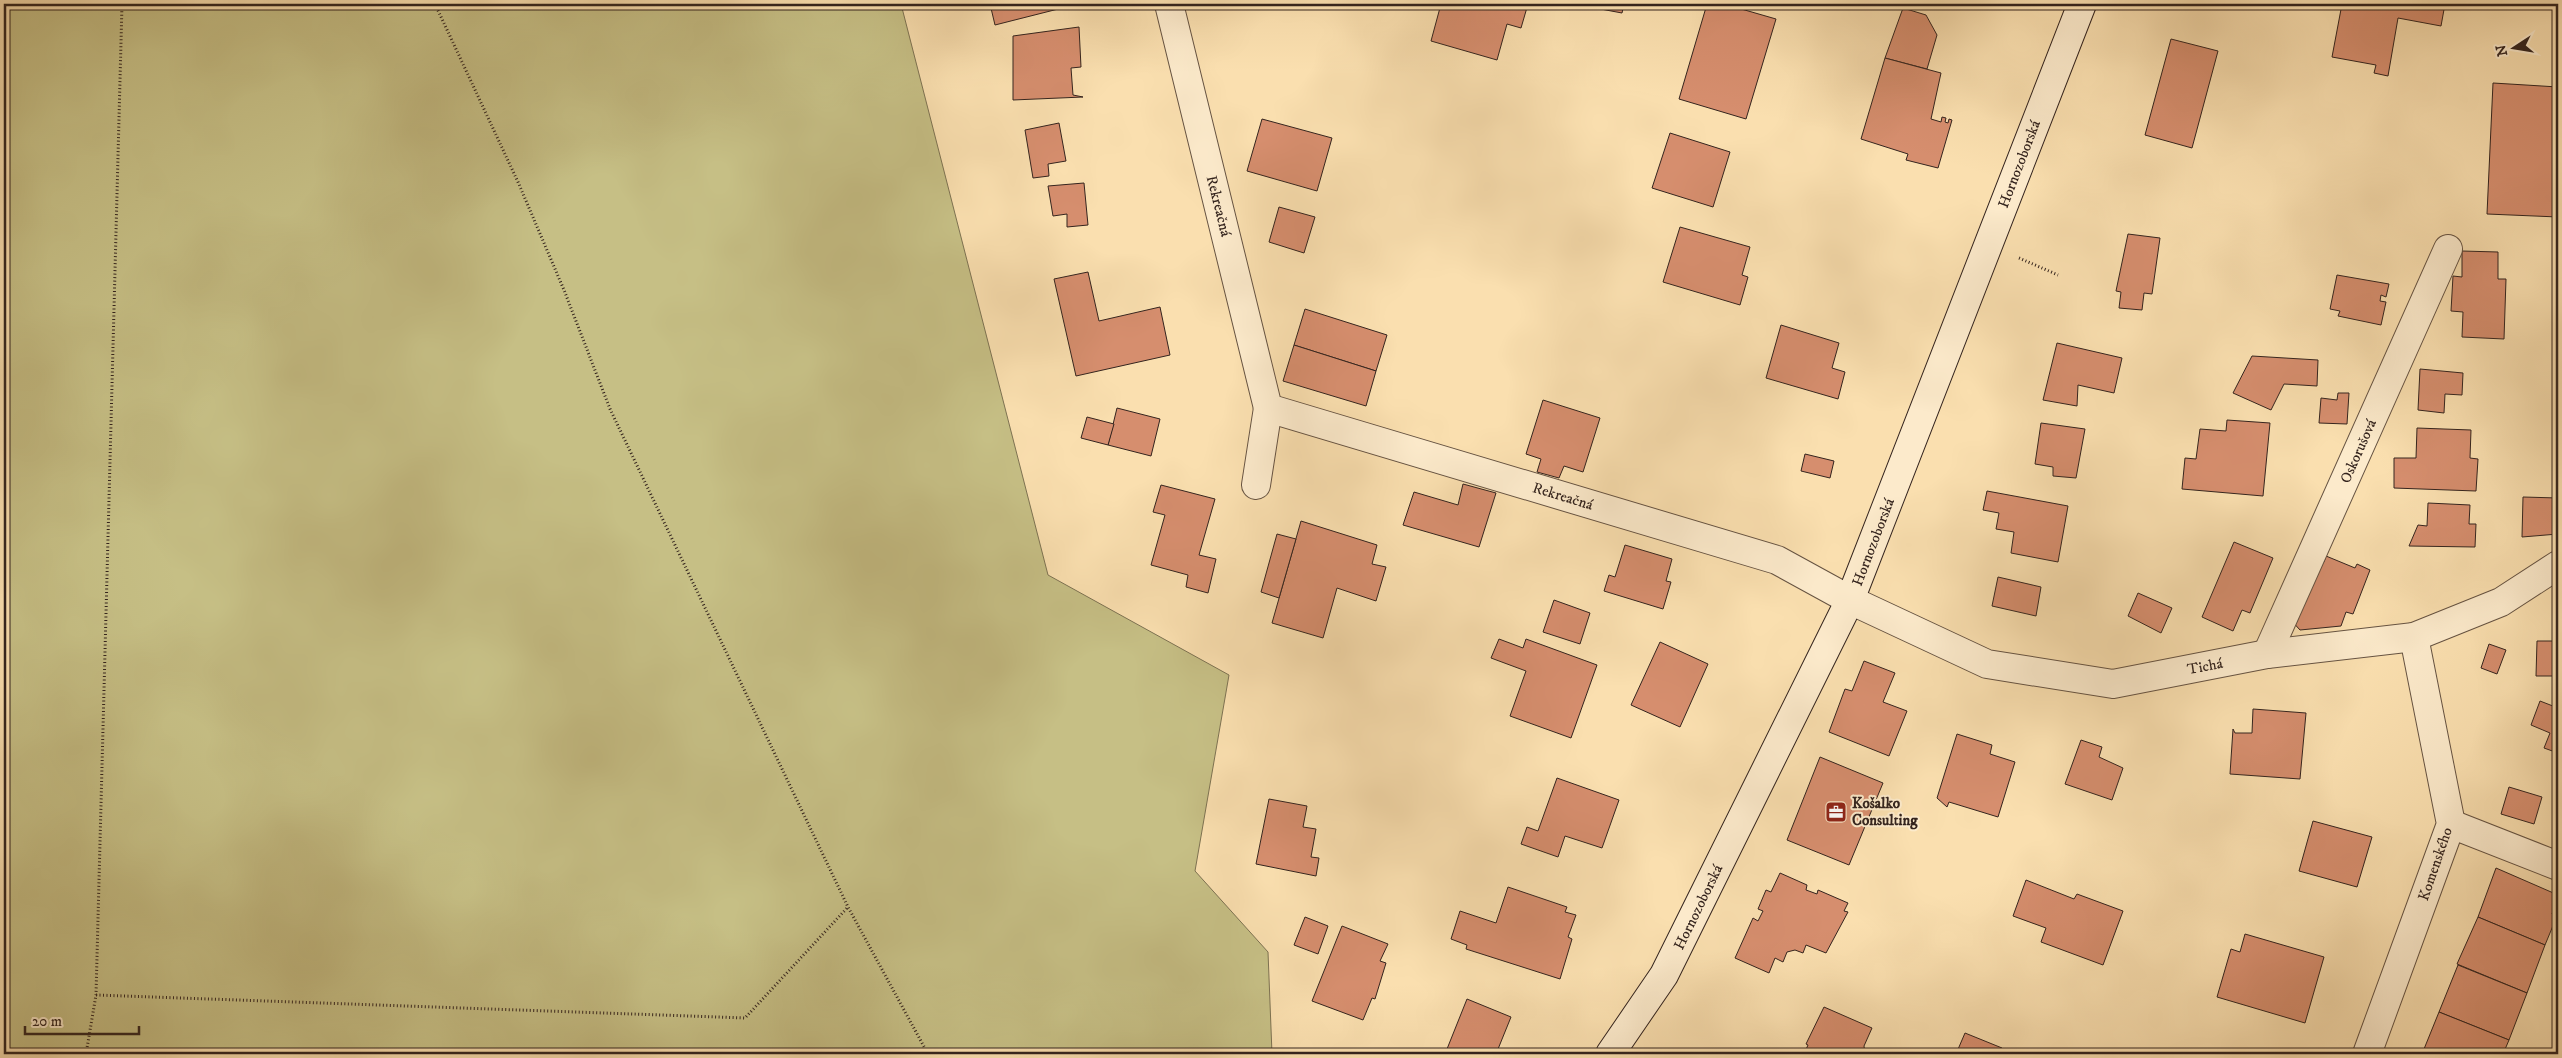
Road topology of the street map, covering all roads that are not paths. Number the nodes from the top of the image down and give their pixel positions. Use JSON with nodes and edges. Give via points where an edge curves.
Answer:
{"nodes":[{"id":1,"x":1169,"y":4,"type":"edge"},
{"id":2,"x":2082,"y":4,"type":"edge"},
{"id":3,"x":2448,"y":249,"type":"dead end"},
{"id":4,"x":1268,"y":408,"type":"junction"},
{"id":5,"x":1256,"y":485,"type":"dead end"},
{"id":6,"x":2558,"y":565,"type":"edge"},
{"id":7,"x":1850,"y":600,"type":"junction"},
{"id":8,"x":2414,"y":637,"type":"junction"},
{"id":9,"x":2267,"y":654,"type":"junction"},
{"id":10,"x":2451,"y":824,"type":"junction"},
{"id":11,"x":2558,"y":866,"type":"edge"},
{"id":12,"x":1610,"y":1054,"type":"edge"},
{"id":13,"x":2367,"y":1054,"type":"edge"}],
"edges":[{"from":1,"to":4,"type":"street","name":"Rekreačná"},
{"from":2,"to":7,"type":"street","name":"Hornozoborská"},
{"from":3,"to":9,"type":"street","name":"Oskorušová"},
{"from":4,"to":5,"type":"street","name":"Rekreačná"},
{"from":4,"to":7,"type":"street","name":"Rekreačná","via":[[1777,560]]},
{"from":6,"to":8,"type":"street","name":"Tichá","via":[[2501,602]]},
{"from":7,"to":9,"type":"street","name":"Tichá","via":[[1987,664],[2113,684]]},
{"from":7,"to":12,"type":"street","name":"Hornozoborská","via":[[1664,975]]},
{"from":8,"to":9,"type":"street","name":"Tichá"},
{"from":8,"to":10,"type":"street","name":"Komenského"},
{"from":10,"to":11,"type":"street"},
{"from":10,"to":13,"type":"street","name":"Komenského"}]}
